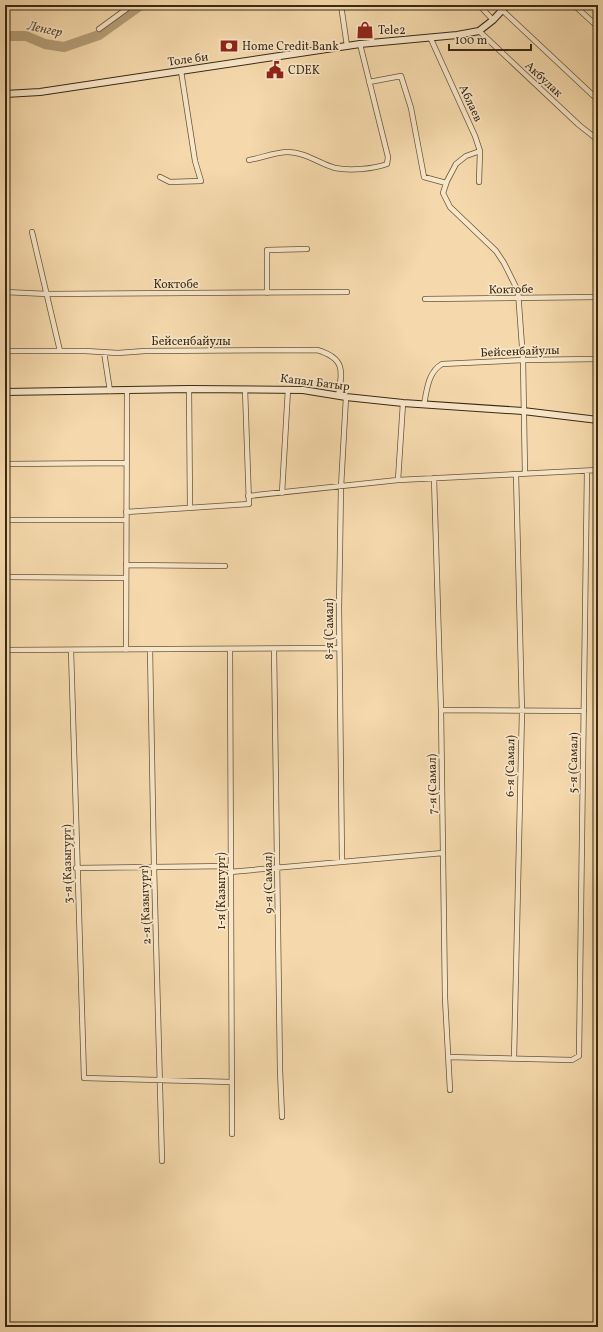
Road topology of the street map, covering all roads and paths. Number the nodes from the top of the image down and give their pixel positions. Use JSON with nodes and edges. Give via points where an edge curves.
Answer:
{"nodes":[{"id":1,"x":132,"y":5,"type":"edge"},
{"id":2,"x":341,"y":5,"type":"edge"},
{"id":3,"x":478,"y":5,"type":"edge"},
{"id":4,"x":507,"y":5,"type":"edge"},
{"id":5,"x":574,"y":5,"type":"edge"},
{"id":6,"x":502,"y":10,"type":"junction"},
{"id":7,"x":493,"y":20,"type":"junction"},
{"id":8,"x":598,"y":27,"type":"edge"},
{"id":9,"x":99,"y":29,"type":"dead end"},
{"id":10,"x":479,"y":30,"type":"junction"},
{"id":11,"x":430,"y":37,"type":"junction"},
{"id":12,"x":360,"y":44,"type":"junction"},
{"id":13,"x":347,"y":46,"type":"junction"},
{"id":14,"x":182,"y":71,"type":"junction"},
{"id":15,"x":369,"y":82,"type":"junction"},
{"id":16,"x":5,"y":94,"type":"edge"},
{"id":17,"x":598,"y":100,"type":"edge"},
{"id":18,"x":598,"y":140,"type":"edge"},
{"id":19,"x":480,"y":151,"type":"junction"},
{"id":20,"x":249,"y":160,"type":"dead end"},
{"id":21,"x":160,"y":177,"type":"dead end"},
{"id":22,"x":480,"y":182,"type":"dead end"},
{"id":23,"x":446,"y":183,"type":"junction"},
{"id":24,"x":32,"y":232,"type":"dead end"},
{"id":25,"x":307,"y":249,"type":"dead end"},
{"id":26,"x":5,"y":292,"type":"edge"},
{"id":27,"x":347,"y":292,"type":"dead end"},
{"id":28,"x":267,"y":293,"type":"junction"},
{"id":29,"x":47,"y":294,"type":"junction"},
{"id":30,"x":598,"y":297,"type":"edge"},
{"id":31,"x":424,"y":299,"type":"dead end"},
{"id":32,"x":520,"y":299,"type":"junction"},
{"id":33,"x":5,"y":351,"type":"edge"},
{"id":34,"x":60,"y":351,"type":"junction"},
{"id":35,"x":104,"y":352,"type":"junction"},
{"id":36,"x":598,"y":359,"type":"edge"},
{"id":37,"x":523,"y":360,"type":"junction"},
{"id":38,"x":189,"y":389,"type":"junction"},
{"id":39,"x":245,"y":389,"type":"junction"},
{"id":40,"x":288,"y":389,"type":"junction"},
{"id":41,"x":110,"y":391,"type":"junction"},
{"id":42,"x":127,"y":391,"type":"junction"},
{"id":43,"x":5,"y":392,"type":"edge"},
{"id":44,"x":338,"y":396,"type":"junction"},
{"id":45,"x":346,"y":397,"type":"junction"},
{"id":46,"x":403,"y":403,"type":"junction"},
{"id":47,"x":424,"y":404,"type":"junction"},
{"id":48,"x":523,"y":412,"type":"junction"},
{"id":49,"x":598,"y":420,"type":"edge"},
{"id":50,"x":126,"y":463,"type":"junction"},
{"id":51,"x":5,"y":464,"type":"edge"},
{"id":52,"x":598,"y":470,"type":"edge"},
{"id":53,"x":587,"y":471,"type":"junction"},
{"id":54,"x":516,"y":474,"type":"junction"},
{"id":55,"x":525,"y":474,"type":"junction"},
{"id":56,"x":434,"y":478,"type":"junction"},
{"id":57,"x":398,"y":480,"type":"junction"},
{"id":58,"x":341,"y":487,"type":"junction"},
{"id":59,"x":282,"y":493,"type":"junction"},
{"id":60,"x":248,"y":496,"type":"junction"},
{"id":61,"x":190,"y":508,"type":"junction"},
{"id":62,"x":126,"y":512,"type":"junction"},
{"id":63,"x":5,"y":520,"type":"edge"},
{"id":64,"x":126,"y":520,"type":"junction"},
{"id":65,"x":126,"y":565,"type":"junction"},
{"id":66,"x":225,"y":566,"type":"dead end"},
{"id":67,"x":5,"y":577,"type":"edge"},
{"id":68,"x":126,"y":578,"type":"junction"},
{"id":69,"x":339,"y":648,"type":"junction"},
{"id":70,"x":230,"y":649,"type":"junction"},
{"id":71,"x":274,"y":649,"type":"junction"},
{"id":72,"x":5,"y":650,"type":"edge"},
{"id":73,"x":71,"y":650,"type":"junction"},
{"id":74,"x":126,"y":650,"type":"junction"},
{"id":75,"x":150,"y":650,"type":"junction"},
{"id":76,"x":441,"y":710,"type":"junction"},
{"id":77,"x":522,"y":712,"type":"junction"},
{"id":78,"x":584,"y":712,"type":"junction"},
{"id":79,"x":443,"y":852,"type":"junction"},
{"id":80,"x":342,"y":861,"type":"junction"},
{"id":81,"x":230,"y":866,"type":"junction"},
{"id":82,"x":154,"y":867,"type":"junction"},
{"id":83,"x":278,"y":867,"type":"junction"},
{"id":84,"x":76,"y":868,"type":"junction"},
{"id":85,"x":230,"y":872,"type":"junction"},
{"id":86,"x":448,"y":1057,"type":"junction"},
{"id":87,"x":514,"y":1058,"type":"junction"},
{"id":88,"x":160,"y":1081,"type":"junction"},
{"id":89,"x":231,"y":1082,"type":"junction"},
{"id":90,"x":450,"y":1090,"type":"dead end"},
{"id":91,"x":282,"y":1117,"type":"dead end"},
{"id":92,"x":232,"y":1134,"type":"dead end"},
{"id":93,"x":162,"y":1161,"type":"dead end"}],
"edges":[{"from":1,"to":9,"type":"street"},
{"from":2,"to":13,"type":"street"},
{"from":3,"to":7,"type":"street"},
{"from":4,"to":6,"type":"main road","name":"Толе би"},
{"from":5,"to":8,"type":"street"},
{"from":6,"to":7,"type":"main road","name":"Толе би"},
{"from":6,"to":17,"type":"street"},
{"from":7,"to":10,"type":"main road","name":"Толе би"},
{"from":10,"to":11,"type":"main road","name":"Толе би"},
{"from":10,"to":18,"type":"street","name":"Акбулак","via":[[573,120]]},
{"from":11,"to":12,"type":"main road","name":"Толе би"},
{"from":11,"to":19,"type":"street","name":"Аблаев"},
{"from":12,"to":13,"type":"main road","name":"Толе би"},
{"from":12,"to":15,"type":"street"},
{"from":13,"to":14,"type":"main road","name":"Толе би"},
{"from":14,"to":16,"type":"main road","name":"Толе би","via":[[40,92]]},
{"from":14,"to":21,"type":"street","via":[[195,161],[201,181],[170,182]]},
{"from":15,"to":20,"type":"street","via":[[388,157],[387,164],[336,168],[288,152]]},
{"from":15,"to":23,"type":"street","via":[[401,76],[411,108],[424,177]]},
{"from":19,"to":22,"type":"street","name":"Аблаев"},
{"from":19,"to":23,"type":"street","via":[[459,160]]},
{"from":23,"to":32,"type":"street","via":[[443,193],[446,202],[496,251],[514,280]]},
{"from":24,"to":29,"type":"street"},
{"from":25,"to":28,"type":"street","via":[[267,250]]},
{"from":26,"to":29,"type":"street","name":"Коктобе"},
{"from":27,"to":28,"type":"street","name":"Коктобе"},
{"from":28,"to":29,"type":"street","name":"Коктобе"},
{"from":29,"to":34,"type":"street"},
{"from":30,"to":32,"type":"street","name":"Коктобе"},
{"from":31,"to":32,"type":"street","name":"Коктобе"},
{"from":32,"to":37,"type":"street"},
{"from":33,"to":34,"type":"street","name":"Бейсенбайулы"},
{"from":34,"to":35,"type":"street","name":"Бейсенбайулы"},
{"from":35,"to":41,"type":"street"},
{"from":35,"to":44,"type":"street","name":"Бейсенбайулы","via":[[317,350],[331,354],[339,363],[342,374]]},
{"from":36,"to":37,"type":"street","name":"Бейсенбайулы"},
{"from":37,"to":47,"type":"street","name":"Бейсенбайулы","via":[[442,364],[431,373]]},
{"from":37,"to":48,"type":"street"},
{"from":38,"to":39,"type":"main road","name":"Капал Батыр"},
{"from":38,"to":42,"type":"main road","name":"Капал Батыр"},
{"from":38,"to":61,"type":"street"},
{"from":39,"to":40,"type":"main road","name":"Капал Батыр"},
{"from":39,"to":60,"type":"street"},
{"from":40,"to":44,"type":"main road","name":"Капал Батыр"},
{"from":40,"to":59,"type":"street"},
{"from":41,"to":42,"type":"main road","name":"Капал Батыр"},
{"from":41,"to":43,"type":"main road","name":"Капал Батыр"},
{"from":42,"to":50,"type":"street"},
{"from":44,"to":45,"type":"main road","name":"Капал Батыр"},
{"from":45,"to":46,"type":"main road","name":"Капал Батыр"},
{"from":45,"to":58,"type":"street","name":"8-я (Самал)"},
{"from":46,"to":47,"type":"main road","name":"Капал Батыр"},
{"from":46,"to":57,"type":"street"},
{"from":47,"to":48,"type":"main road","name":"Капал Батыр"},
{"from":48,"to":49,"type":"main road","name":"Капал Батыр"},
{"from":48,"to":55,"type":"street"},
{"from":50,"to":51,"type":"street"},
{"from":50,"to":62,"type":"street"},
{"from":52,"to":53,"type":"street"},
{"from":53,"to":55,"type":"street"},
{"from":53,"to":78,"type":"street","name":"5-я (Самал)"},
{"from":54,"to":55,"type":"street"},
{"from":54,"to":56,"type":"street"},
{"from":54,"to":77,"type":"street","name":"6-я (Самал)"},
{"from":56,"to":57,"type":"street"},
{"from":56,"to":76,"type":"street","name":"7-я (Самал)"},
{"from":57,"to":58,"type":"street"},
{"from":58,"to":59,"type":"street"},
{"from":58,"to":69,"type":"street","name":"8-я (Самал)"},
{"from":59,"to":60,"type":"street"},
{"from":60,"to":61,"type":"street","via":[[249,504]]},
{"from":61,"to":62,"type":"street"},
{"from":62,"to":64,"type":"street"},
{"from":63,"to":64,"type":"street"},
{"from":64,"to":65,"type":"street"},
{"from":65,"to":66,"type":"street"},
{"from":65,"to":68,"type":"street"},
{"from":67,"to":68,"type":"street"},
{"from":68,"to":74,"type":"street"},
{"from":69,"to":71,"type":"street"},
{"from":69,"to":80,"type":"street","name":"8-я (Самал)","via":[[343,776]]},
{"from":70,"to":71,"type":"street"},
{"from":70,"to":75,"type":"street"},
{"from":70,"to":81,"type":"street","name":"1-я (Казыгурт)"},
{"from":71,"to":83,"type":"street","name":"9-я (Самал)"},
{"from":72,"to":73,"type":"street"},
{"from":73,"to":74,"type":"street"},
{"from":73,"to":84,"type":"street","name":"3-я (Казыгурт)","via":[[76,776]]},
{"from":74,"to":75,"type":"street"},
{"from":75,"to":82,"type":"street","name":"2-я (Казыгурт)"},
{"from":76,"to":77,"type":"street"},
{"from":76,"to":79,"type":"street","name":"7-я (Самал)"},
{"from":77,"to":78,"type":"street"},
{"from":77,"to":87,"type":"street","name":"6-я (Самал)"},
{"from":78,"to":87,"type":"street","name":"5-я (Самал)","via":[[579,1056],[572,1060]]},
{"from":79,"to":80,"type":"street"},
{"from":79,"to":86,"type":"street","name":"7-я (Самал)"},
{"from":80,"to":83,"type":"street"},
{"from":81,"to":82,"type":"street"},
{"from":81,"to":85,"type":"street","name":"1-я (Казыгурт)"},
{"from":82,"to":84,"type":"street"},
{"from":82,"to":88,"type":"street","name":"2-я (Казыгурт)"},
{"from":83,"to":85,"type":"street"},
{"from":83,"to":91,"type":"street","name":"9-я (Самал)"},
{"from":84,"to":88,"type":"street","name":"3-я (Казыгурт)","via":[[84,1078]]},
{"from":85,"to":89,"type":"street","name":"1-я (Казыгурт)"},
{"from":86,"to":87,"type":"street"},
{"from":86,"to":90,"type":"street","name":"7-я (Самал)"},
{"from":88,"to":89,"type":"street"},
{"from":88,"to":93,"type":"street","name":"2-я (Казыгурт)"},
{"from":89,"to":92,"type":"street","name":"1-я (Казыгурт)"}]}
